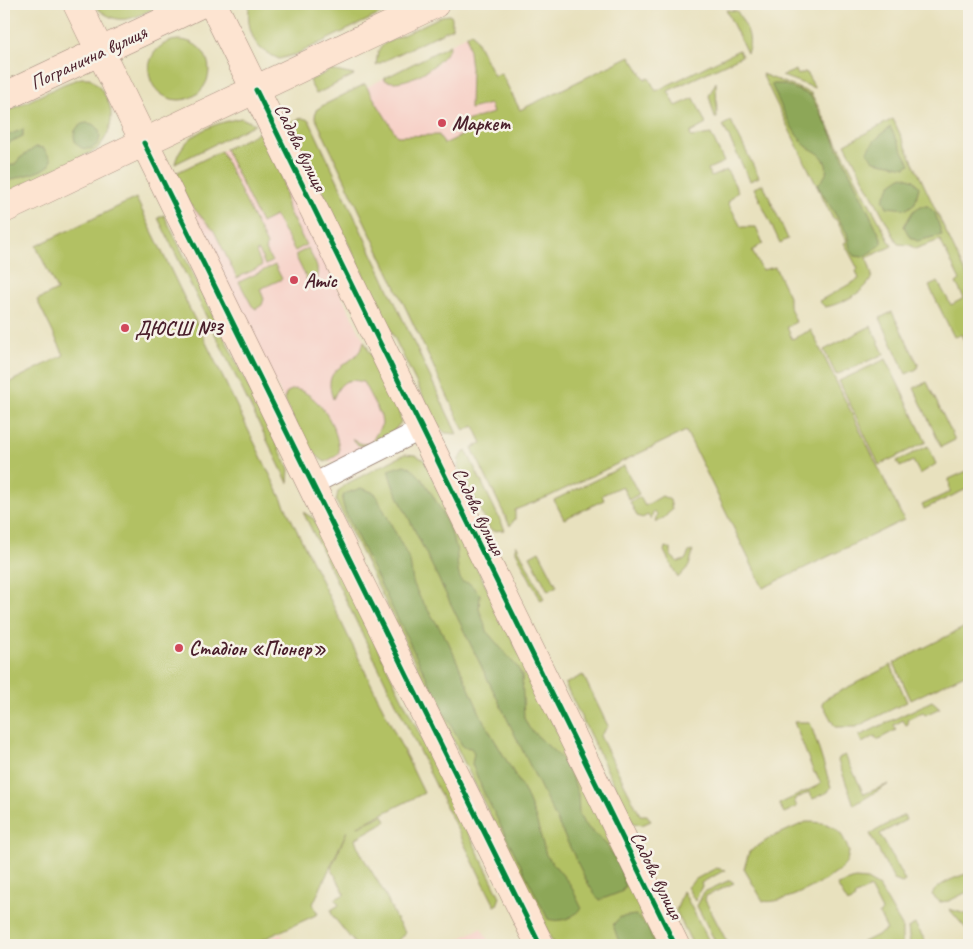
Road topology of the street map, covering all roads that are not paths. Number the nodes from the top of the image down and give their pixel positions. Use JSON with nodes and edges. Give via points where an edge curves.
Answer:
{"nodes":[{"id":1,"x":77,"y":4,"type":"edge"},
{"id":2,"x":200,"y":4,"type":"edge"},
{"id":3,"x":213,"y":4,"type":"edge"},
{"id":4,"x":435,"y":4,"type":"edge"},
{"id":5,"x":101,"y":53,"type":"junction"},
{"id":6,"x":256,"y":90,"type":"junction"},
{"id":7,"x":4,"y":97,"type":"edge"},
{"id":8,"x":144,"y":142,"type":"junction"},
{"id":9,"x":4,"y":210,"type":"edge"},
{"id":10,"x":422,"y":429,"type":"junction"},
{"id":11,"x":311,"y":485,"type":"junction"},
{"id":12,"x":540,"y":945,"type":"edge"},
{"id":13,"x":675,"y":945,"type":"edge"}],
"edges":[{"from":1,"to":5,"type":"street"},
{"from":2,"to":5,"type":"street","name":"Погранична вулиця"},
{"from":3,"to":6,"type":"street","name":"Садова вулиця"},
{"from":4,"to":6,"type":"street"},
{"from":5,"to":7,"type":"street","name":"Погранична вулиця"},
{"from":5,"to":8,"type":"street"},
{"from":6,"to":8,"type":"street"},
{"from":6,"to":10,"type":"street","name":"Садова вулиця"},
{"from":8,"to":9,"type":"street"},
{"from":8,"to":11,"type":"street"},
{"from":10,"to":11,"type":"street"},
{"from":10,"to":13,"type":"street","name":"Садова вулиця"},
{"from":11,"to":12,"type":"street"}]}
